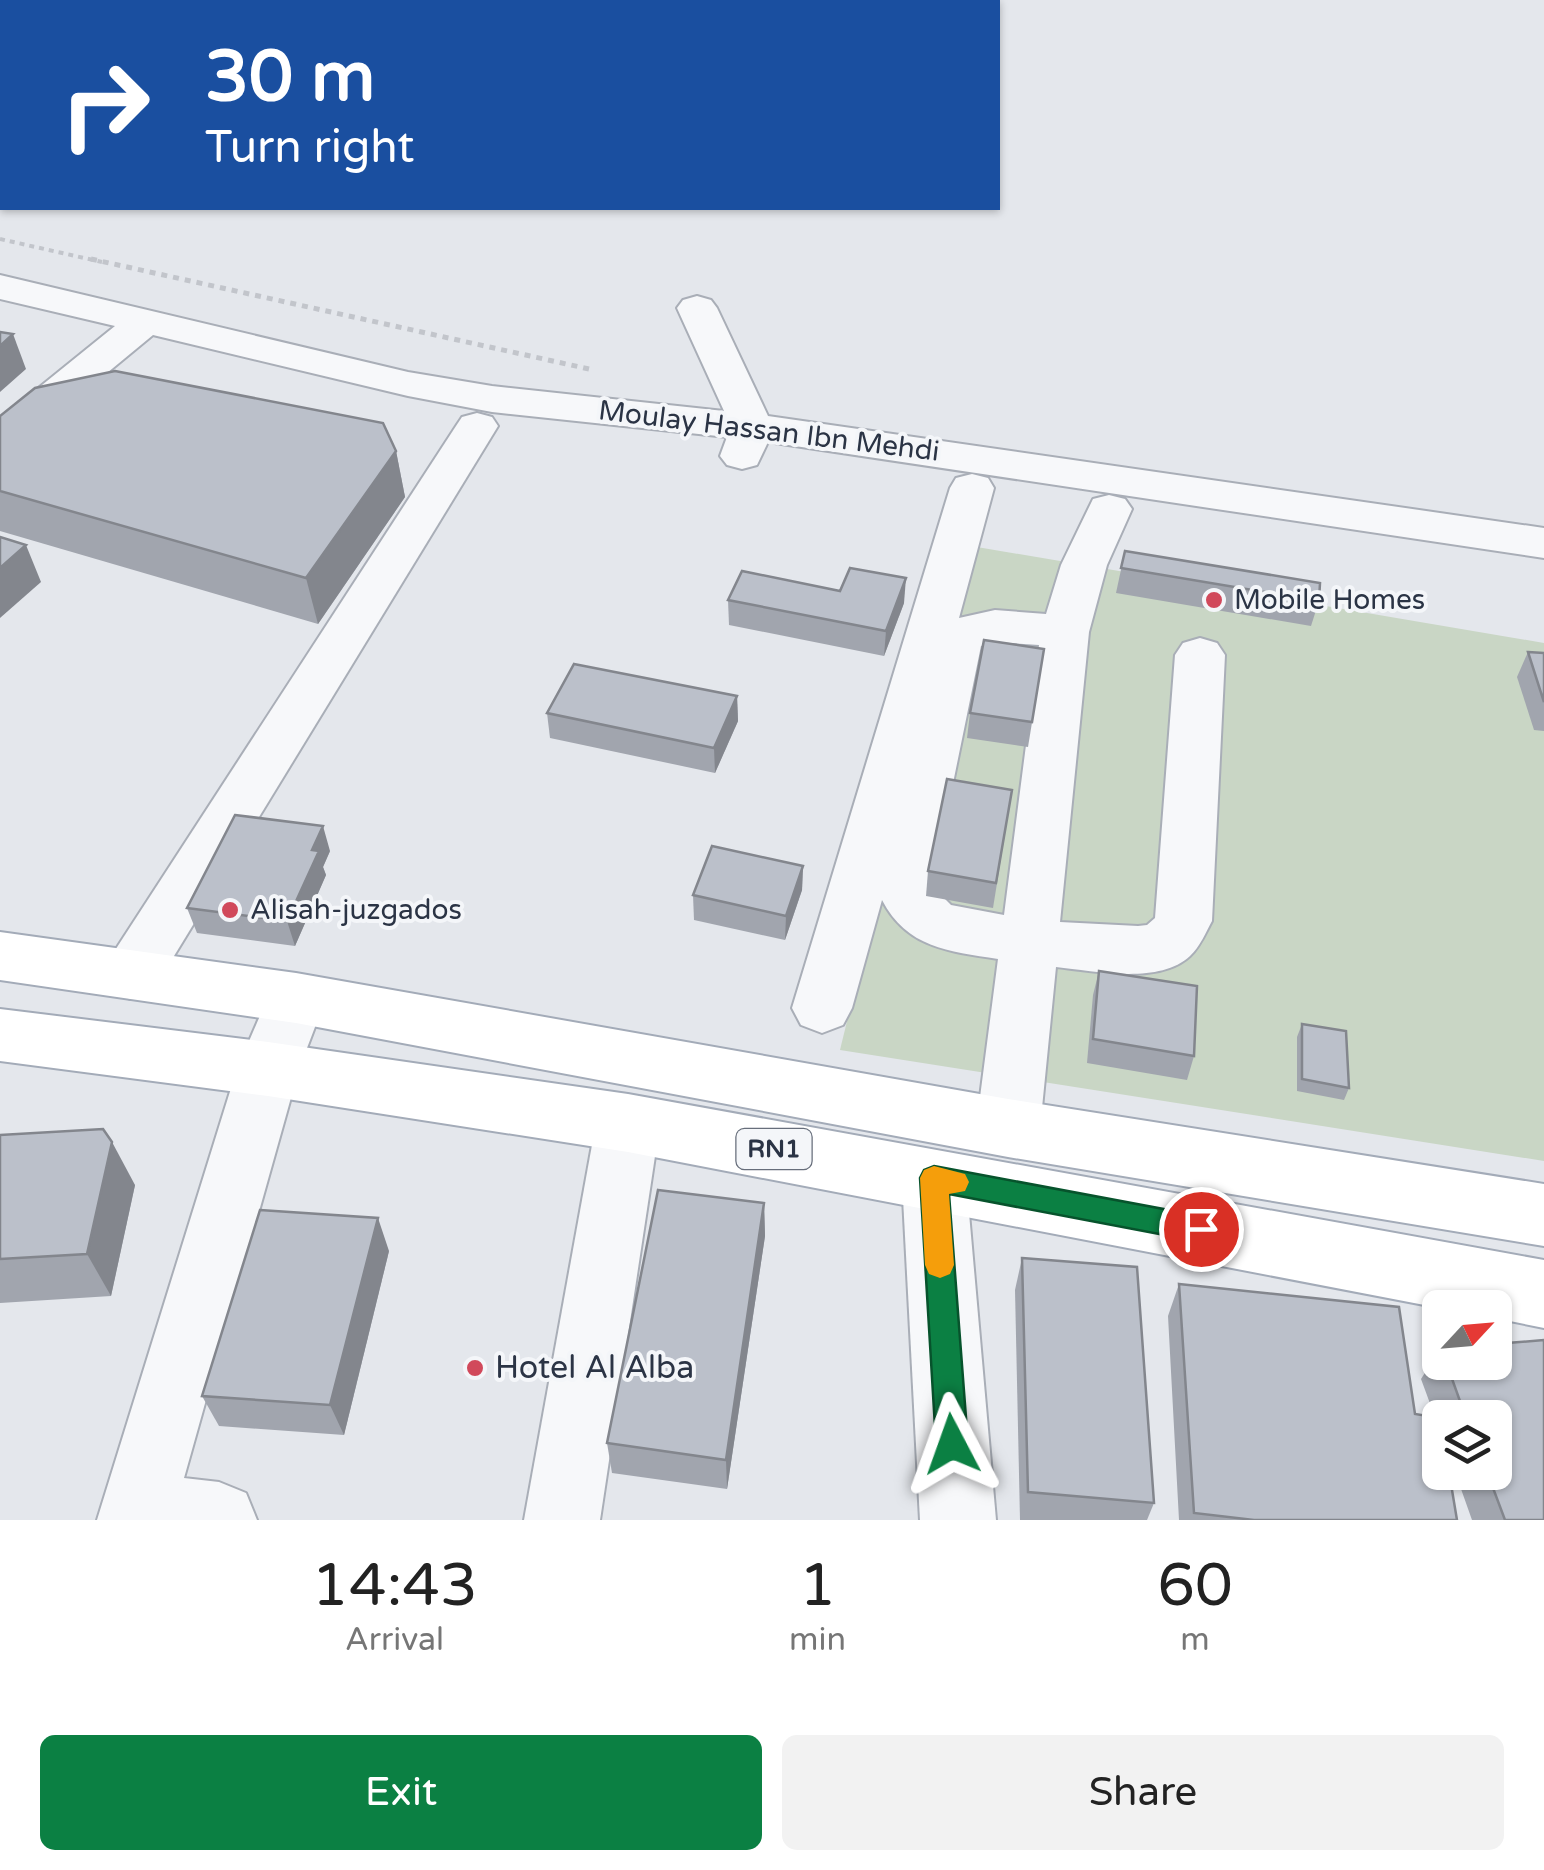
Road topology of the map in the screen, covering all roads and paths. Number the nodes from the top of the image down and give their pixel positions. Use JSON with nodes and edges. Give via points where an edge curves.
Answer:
{"nodes":[{"id":1,"x":0,"y":239,"type":"edge"},
{"id":2,"x":0,"y":287,"type":"edge"},
{"id":3,"x":697,"y":308,"type":"dead end"},
{"id":4,"x":0,"y":319,"type":"edge"},
{"id":5,"x":130,"y":334,"type":"junction"},
{"id":6,"x":597,"y":371,"type":"dead end"},
{"id":7,"x":477,"y":426,"type":"junction"},
{"id":8,"x":0,"y":440,"type":"edge"},
{"id":9,"x":747,"y":442,"type":"junction"},
{"id":10,"x":972,"y":488,"type":"junction"},
{"id":11,"x":1108,"y":509,"type":"junction"},
{"id":12,"x":1544,"y":543,"type":"edge"},
{"id":13,"x":1544,"y":569,"type":"edge"},
{"id":14,"x":1065,"y":632,"type":"junction"},
{"id":15,"x":1200,"y":655,"type":"dead end"},
{"id":16,"x":1029,"y":941,"type":"junction"},
{"id":17,"x":0,"y":956,"type":"edge"},
{"id":18,"x":131,"y":975,"type":"junction"},
{"id":19,"x":296,"y":998,"type":"junction"},
{"id":20,"x":822,"y":1008,"type":"dead end"},
{"id":21,"x":0,"y":1035,"type":"edge"},
{"id":22,"x":268,"y":1069,"type":"junction"},
{"id":23,"x":628,"y":1123,"type":"junction"},
{"id":24,"x":1008,"y":1128,"type":"junction"},
{"id":25,"x":934,"y":1178,"type":"junction"},
{"id":26,"x":1544,"y":1214,"type":"edge"},
{"id":27,"x":1544,"y":1294,"type":"edge"},
{"id":28,"x":137,"y":1515,"type":"edge"},
{"id":29,"x":220,"y":1520,"type":"edge"},
{"id":30,"x":562,"y":1520,"type":"edge"},
{"id":31,"x":958,"y":1520,"type":"edge"}],
"edges":[{"from":1,"to":6,"type":"path"},
{"from":2,"to":5,"type":"street","name":"Moulay Hassan Ibn Mehdi"},
{"from":3,"to":9,"type":"street"},
{"from":4,"to":5,"type":"street","name":"Moulay Hassan Ibn Mehdi"},
{"from":5,"to":7,"type":"street","name":"Moulay Hassan Ibn Mehdi"},
{"from":5,"to":8,"type":"street"},
{"from":5,"to":9,"type":"street","name":"Moulay Hassan Ibn Mehdi"},
{"from":7,"to":9,"type":"street","name":"Moulay Hassan Ibn Mehdi"},
{"from":7,"to":18,"type":"street"},
{"from":9,"to":10,"type":"street","name":"Moulay Hassan Ibn Mehdi"},
{"from":9,"to":12,"type":"street","name":"Moulay Hassan Ibn Mehdi","via":[[1172,486]]},
{"from":10,"to":11,"type":"street","name":"Moulay Hassan Ibn Mehdi"},
{"from":10,"to":20,"type":"street"},
{"from":11,"to":13,"type":"street","name":"Moulay Hassan Ibn Mehdi"},
{"from":11,"to":14,"type":"street"},
{"from":14,"to":16,"type":"street"},
{"from":14,"to":16,"type":"street","via":[[985,626],[958,638],[904,886],[912,907],[932,922]]},
{"from":15,"to":16,"type":"street","via":[[1183,922],[1174,938],[1133,950]]},
{"from":16,"to":24,"type":"street"},
{"from":17,"to":18,"type":"main road","number":"RN1"},
{"from":18,"to":19,"type":"main road","number":"RN1"},
{"from":19,"to":22,"type":"street"},
{"from":19,"to":24,"type":"main road","number":"RN1"},
{"from":21,"to":22,"type":"main road","number":"RN1"},
{"from":22,"to":23,"type":"main road","number":"RN1"},
{"from":22,"to":28,"type":"street"},
{"from":23,"to":25,"type":"main road","number":"RN1"},
{"from":23,"to":30,"type":"street"},
{"from":24,"to":26,"type":"main road","number":"RN1"},
{"from":25,"to":27,"type":"main road","number":"RN1"},
{"from":25,"to":31,"type":"street"},
{"from":28,"to":29,"type":"street"}]}
